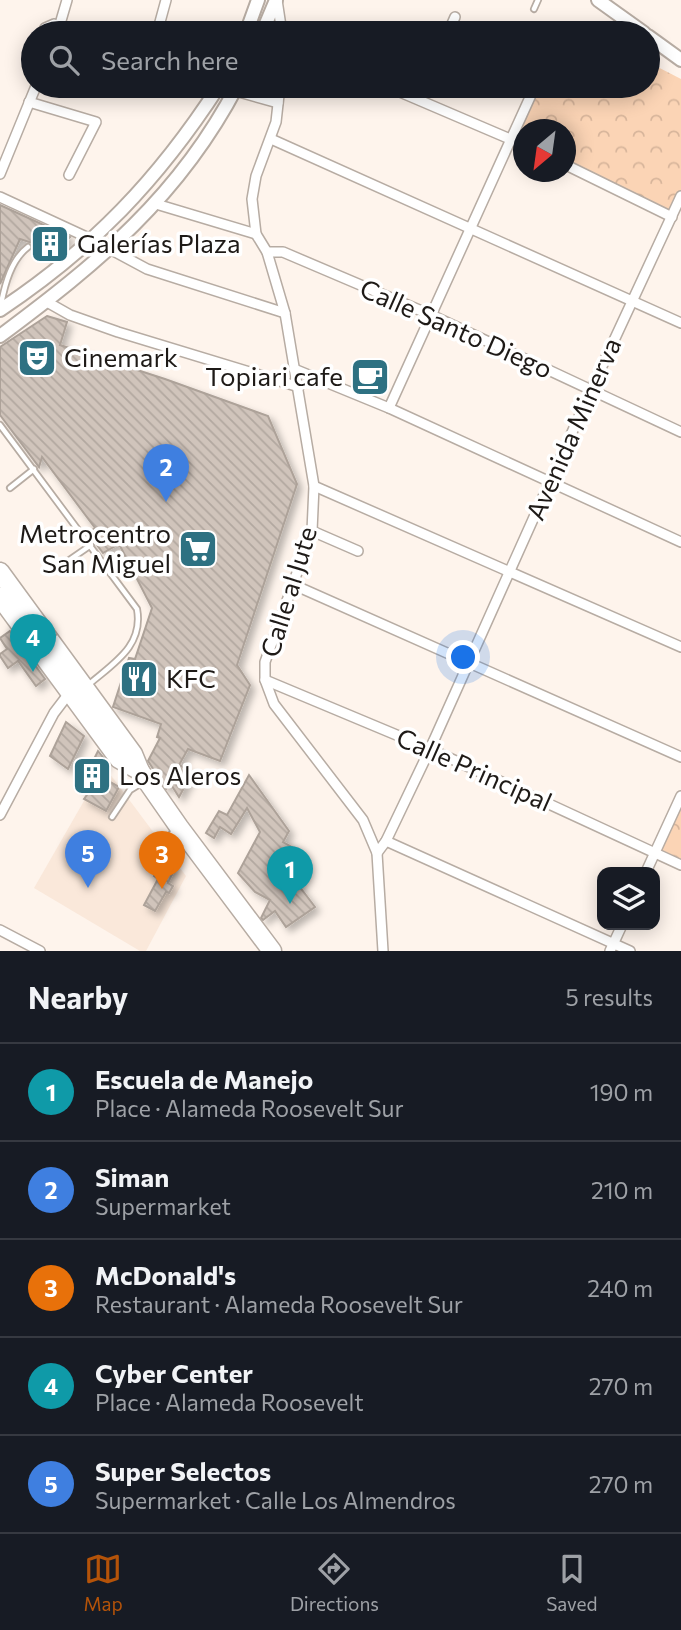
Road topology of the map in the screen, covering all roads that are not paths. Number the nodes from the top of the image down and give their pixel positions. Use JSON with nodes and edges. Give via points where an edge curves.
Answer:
{"nodes":[{"id":1,"x":67,"y":0,"type":"edge"},
{"id":2,"x":166,"y":0,"type":"edge"},
{"id":3,"x":258,"y":0,"type":"edge"},
{"id":4,"x":277,"y":0,"type":"edge"},
{"id":5,"x":538,"y":0,"type":"edge"},
{"id":6,"x":598,"y":0,"type":"edge"},
{"id":7,"x":534,"y":9,"type":"dead end"},
{"id":8,"x":456,"y":17,"type":"dead end"},
{"id":9,"x":61,"y":21,"type":"edge"},
{"id":10,"x":160,"y":21,"type":"edge"},
{"id":11,"x":250,"y":21,"type":"edge"},
{"id":12,"x":267,"y":21,"type":"edge"},
{"id":13,"x":280,"y":21,"type":"edge"},
{"id":14,"x":454,"y":21,"type":"edge"},
{"id":15,"x":627,"y":21,"type":"edge"},
{"id":16,"x":660,"y":45,"type":"edge"},
{"id":17,"x":681,"y":60,"type":"edge"},
{"id":18,"x":31,"y":98,"type":"edge"},
{"id":19,"x":210,"y":98,"type":"edge"},
{"id":20,"x":230,"y":98,"type":"edge"},
{"id":21,"x":264,"y":98,"type":"edge"},
{"id":22,"x":279,"y":98,"type":"edge"},
{"id":23,"x":415,"y":98,"type":"edge"},
{"id":24,"x":530,"y":98,"type":"edge"},
{"id":25,"x":420,"y":100,"type":"joint"},
{"id":26,"x":29,"y":102,"type":"junction"},
{"id":27,"x":278,"y":103,"type":"junction"},
{"id":28,"x":271,"y":139,"type":"junction"},
{"id":29,"x":511,"y":139,"type":"junction"},
{"id":30,"x":576,"y":170,"type":"edge"},
{"id":31,"x":0,"y":174,"type":"edge"},
{"id":32,"x":69,"y":175,"type":"dead end"},
{"id":33,"x":681,"y":196,"type":"edge"},
{"id":34,"x":0,"y":197,"type":"edge"},
{"id":35,"x":156,"y":204,"type":"junction"},
{"id":36,"x":672,"y":216,"type":"junction"},
{"id":37,"x":470,"y":228,"type":"junction"},
{"id":38,"x":256,"y":234,"type":"junction"},
{"id":39,"x":93,"y":240,"type":"junction"},
{"id":40,"x":28,"y":247,"type":"dead end"},
{"id":41,"x":109,"y":250,"type":"junction"},
{"id":42,"x":267,"y":252,"type":"junction"},
{"id":43,"x":15,"y":300,"type":"junction"},
{"id":44,"x":633,"y":300,"type":"junction"},
{"id":45,"x":47,"y":302,"type":"junction"},
{"id":46,"x":0,"y":310,"type":"edge"},
{"id":47,"x":285,"y":313,"type":"junction"},
{"id":48,"x":431,"y":315,"type":"junction"},
{"id":49,"x":25,"y":318,"type":"junction"},
{"id":50,"x":0,"y":320,"type":"edge"},
{"id":51,"x":681,"y":323,"type":"edge"},
{"id":52,"x":0,"y":334,"type":"edge"},
{"id":53,"x":294,"y":369,"type":"junction"},
{"id":54,"x":299,"y":387,"type":"junction"},
{"id":55,"x":591,"y":390,"type":"junction"},
{"id":56,"x":388,"y":408,"type":"junction"},
{"id":57,"x":0,"y":425,"type":"edge"},
{"id":58,"x":681,"y":432,"type":"edge"},
{"id":59,"x":34,"y":469,"type":"junction"},
{"id":60,"x":549,"y":483,"type":"junction"},
{"id":61,"x":314,"y":486,"type":"junction"},
{"id":62,"x":10,"y":488,"type":"dead end"},
{"id":63,"x":312,"y":531,"type":"junction"},
{"id":64,"x":681,"y":541,"type":"edge"},
{"id":65,"x":91,"y":545,"type":"junction"},
{"id":66,"x":358,"y":551,"type":"dead end"},
{"id":67,"x":65,"y":563,"type":"dead end"},
{"id":68,"x":0,"y":572,"type":"edge"},
{"id":69,"x":511,"y":572,"type":"junction"},
{"id":70,"x":293,"y":586,"type":"junction"},
{"id":71,"x":0,"y":597,"type":"edge"},
{"id":72,"x":681,"y":647,"type":"edge"},
{"id":73,"x":470,"y":663,"type":"junction"},
{"id":74,"x":265,"y":680,"type":"junction"},
{"id":75,"x":77,"y":690,"type":"junction"},
{"id":76,"x":430,"y":749,"type":"junction"},
{"id":77,"x":681,"y":757,"type":"edge"},
{"id":78,"x":143,"y":776,"type":"junction"},
{"id":79,"x":681,"y":796,"type":"edge"},
{"id":80,"x":0,"y":815,"type":"edge"},
{"id":81,"x":112,"y":817,"type":"dead end"},
{"id":82,"x":179,"y":827,"type":"junction"},
{"id":83,"x":386,"y":841,"type":"junction"},
{"id":84,"x":377,"y":853,"type":"junction"},
{"id":85,"x":655,"y":853,"type":"junction"},
{"id":86,"x":154,"y":854,"type":"dead end"},
{"id":87,"x":681,"y":865,"type":"edge"},
{"id":88,"x":648,"y":867,"type":"edge"},
{"id":89,"x":0,"y":930,"type":"edge"},
{"id":90,"x":620,"y":930,"type":"edge"},
{"id":91,"x":612,"y":947,"type":"edge"},
{"id":92,"x":267,"y":948,"type":"edge"},
{"id":93,"x":384,"y":950,"type":"edge"},
{"id":94,"x":40,"y":951,"type":"edge"},
{"id":95,"x":630,"y":951,"type":"edge"}],
"edges":[{"from":1,"to":9,"type":"street"},
{"from":2,"to":10,"type":"street"},
{"from":3,"to":11,"type":"street"},
{"from":4,"to":12,"type":"street"},
{"from":4,"to":13,"type":"street"},
{"from":5,"to":7,"type":"lane"},
{"from":6,"to":15,"type":"street"},
{"from":8,"to":14,"type":"street"},
{"from":16,"to":17,"type":"street"},
{"from":18,"to":26,"type":"street"},
{"from":19,"to":39,"type":"street","via":[[162,167]]},
{"from":20,"to":35,"type":"street","via":[[208,136]]},
{"from":21,"to":27,"type":"street"},
{"from":22,"to":27,"type":"street","name":"Calle al Jute"},
{"from":23,"to":25,"type":"street"},
{"from":24,"to":29,"type":"street"},
{"from":25,"to":29,"type":"street"},
{"from":26,"to":31,"type":"street"},
{"from":26,"to":32,"type":"street","via":[[96,121]]},
{"from":27,"to":28,"type":"street","name":"Calle al Jute"},
{"from":28,"to":37,"type":"street"},
{"from":28,"to":38,"type":"street","name":"Calle al Jute","via":[[252,199]]},
{"from":29,"to":37,"type":"street"},
{"from":30,"to":36,"type":"street"},
{"from":33,"to":36,"type":"street","name":"Avenida Minerva"},
{"from":34,"to":39,"type":"street"},
{"from":35,"to":38,"type":"street"},
{"from":35,"to":41,"type":"street"},
{"from":36,"to":44,"type":"street","name":"Avenida Minerva"},
{"from":37,"to":44,"type":"street"},
{"from":37,"to":48,"type":"street"},
{"from":38,"to":42,"type":"street","name":"Calle al Jute"},
{"from":39,"to":41,"type":"street"},
{"from":39,"to":43,"type":"street"},
{"from":40,"to":46,"type":"lane","via":[[19,254],[6,283]]},
{"from":41,"to":45,"type":"street"},
{"from":41,"to":47,"type":"street","via":[[148,269]]},
{"from":42,"to":47,"type":"street","name":"Calle al Jute"},
{"from":42,"to":48,"type":"street","name":"Calle Santo Diego","via":[[283,252]]},
{"from":43,"to":46,"type":"street"},
{"from":43,"to":49,"type":"street","via":[[9,316]]},
{"from":44,"to":51,"type":"street"},
{"from":44,"to":55,"type":"street","name":"Avenida Minerva"},
{"from":45,"to":49,"type":"street"},
{"from":45,"to":54,"type":"street","via":[[118,332]]},
{"from":47,"to":53,"type":"street","name":"Calle al Jute"},
{"from":48,"to":55,"type":"street","name":"Calle Santo Diego"},
{"from":48,"to":56,"type":"street"},
{"from":49,"to":52,"type":"street"},
{"from":50,"to":52,"type":"street","via":[[5,323]]},
{"from":53,"to":54,"type":"street","name":"Calle al Jute"},
{"from":53,"to":56,"type":"street"},
{"from":54,"to":61,"type":"street","name":"Calle al Jute"},
{"from":55,"to":58,"type":"street","name":"Calle Santo Diego"},
{"from":55,"to":60,"type":"street","name":"Avenida Minerva"},
{"from":56,"to":60,"type":"street"},
{"from":57,"to":59,"type":"lane"},
{"from":59,"to":62,"type":"lane"},
{"from":59,"to":65,"type":"lane"},
{"from":60,"to":64,"type":"street"},
{"from":60,"to":69,"type":"street","name":"Avenida Minerva"},
{"from":61,"to":63,"type":"street","name":"Calle al Jute"},
{"from":61,"to":69,"type":"street"},
{"from":63,"to":66,"type":"street"},
{"from":63,"to":70,"type":"street","name":"Calle al Jute"},
{"from":65,"to":67,"type":"lane"},
{"from":65,"to":75,"type":"lane","via":[[133,600],[139,624],[130,648]]},
{"from":68,"to":75,"type":"highway"},
{"from":69,"to":72,"type":"street"},
{"from":69,"to":73,"type":"street","name":"Avenida Minerva"},
{"from":70,"to":73,"type":"street"},
{"from":70,"to":74,"type":"street","name":"Calle al Jute","via":[[265,662]]},
{"from":71,"to":75,"type":"highway"},
{"from":73,"to":76,"type":"street","name":"Avenida Minerva"},
{"from":73,"to":77,"type":"street"},
{"from":74,"to":76,"type":"street","name":"Calle Principal"},
{"from":74,"to":84,"type":"street","name":"Calle al Jute","via":[[274,704],[363,820]]},
{"from":75,"to":78,"type":"highway","via":[[133,754]]},
{"from":75,"to":80,"type":"street","via":[[54,713]]},
{"from":76,"to":83,"type":"street","name":"Avenida Minerva"},
{"from":76,"to":85,"type":"street","name":"Calle Principal"},
{"from":78,"to":81,"type":"lane"},
{"from":78,"to":82,"type":"highway"},
{"from":79,"to":85,"type":"street"},
{"from":82,"to":86,"type":"lane"},
{"from":82,"to":92,"type":"highway"},
{"from":83,"to":84,"type":"street","name":"Avenida Minerva"},
{"from":83,"to":91,"type":"street"},
{"from":84,"to":93,"type":"street","name":"Calle al Jute"},
{"from":85,"to":87,"type":"street","name":"Calle Principal"},
{"from":85,"to":88,"type":"street"},
{"from":89,"to":94,"type":"street"},
{"from":90,"to":91,"type":"street"},
{"from":91,"to":95,"type":"street"}]}
